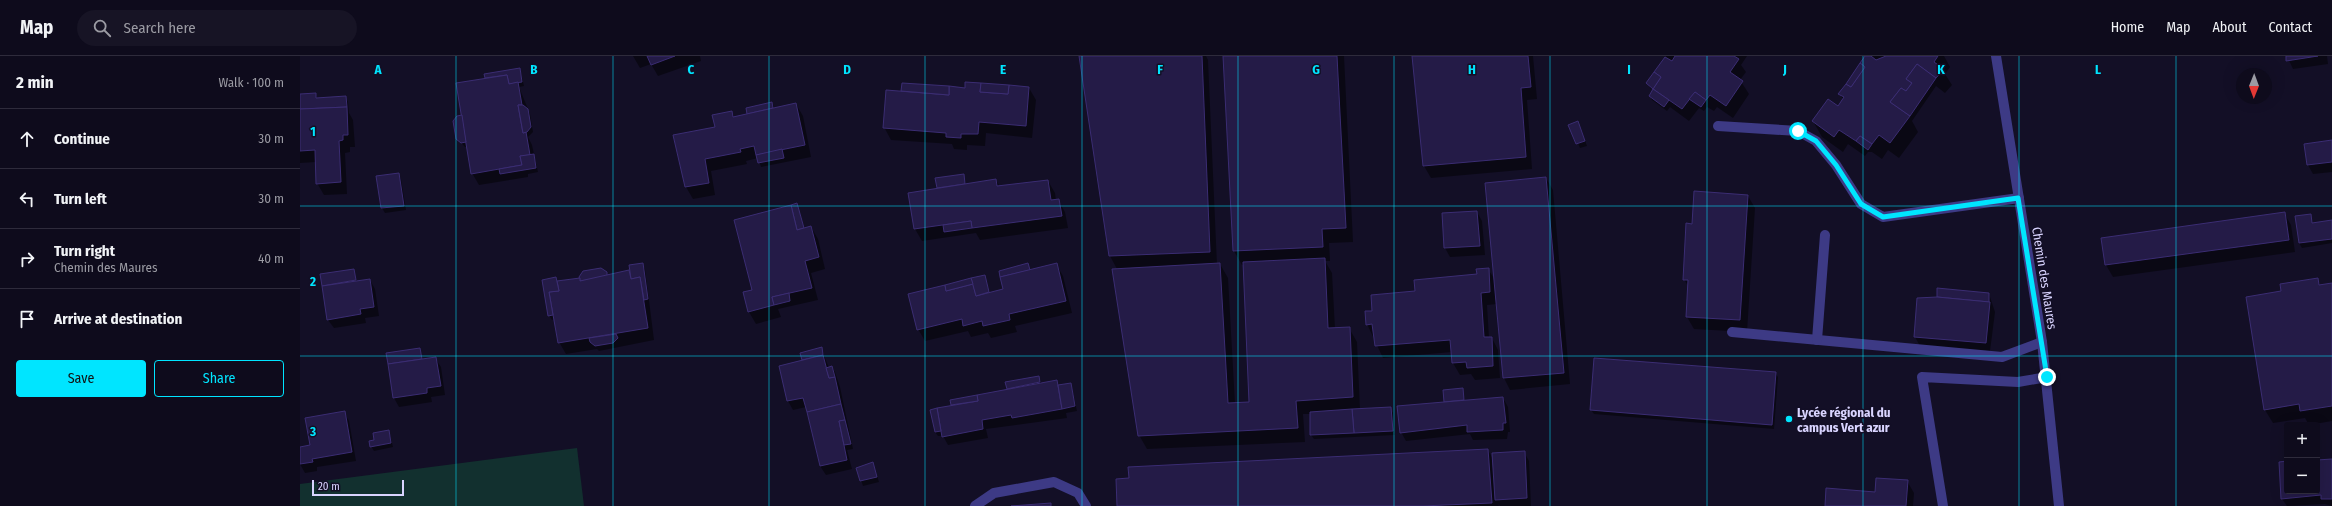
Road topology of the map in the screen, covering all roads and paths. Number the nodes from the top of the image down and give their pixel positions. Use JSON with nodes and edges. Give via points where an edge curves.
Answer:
{"nodes":[{"id":1,"x":1996,"y":56,"type":"edge"},
{"id":2,"x":1718,"y":126,"type":"dead end"},
{"id":3,"x":2018,"y":198,"type":"junction"},
{"id":4,"x":1825,"y":235,"type":"dead end"},
{"id":5,"x":1732,"y":332,"type":"dead end"},
{"id":6,"x":1817,"y":340,"type":"junction"},
{"id":7,"x":2042,"y":342,"type":"junction"},
{"id":8,"x":2047,"y":377,"type":"junction"},
{"id":9,"x":975,"y":506,"type":"edge"},
{"id":10,"x":1086,"y":506,"type":"edge"},
{"id":11,"x":1944,"y":506,"type":"edge"},
{"id":12,"x":2058,"y":506,"type":"edge"}],
"edges":[{"from":1,"to":3,"type":"street","name":"Chemin des Maures"},
{"from":2,"to":3,"type":"street","via":[[1798,131],[1804,134],[1816,141],[1836,165],[1861,204],[1883,217]]},
{"from":3,"to":7,"type":"street","name":"Chemin des Maures"},
{"from":4,"to":6,"type":"street"},
{"from":5,"to":6,"type":"street"},
{"from":6,"to":7,"type":"street","via":[[2002,357]]},
{"from":7,"to":8,"type":"street","name":"Chemin des Maures"},
{"from":8,"to":11,"type":"street","via":[[2018,382],[1922,377]]},
{"from":8,"to":12,"type":"street","name":"Chemin des Maures"},
{"from":9,"to":10,"type":"street","via":[[994,494],[1054,482],[1078,493]]}]}
